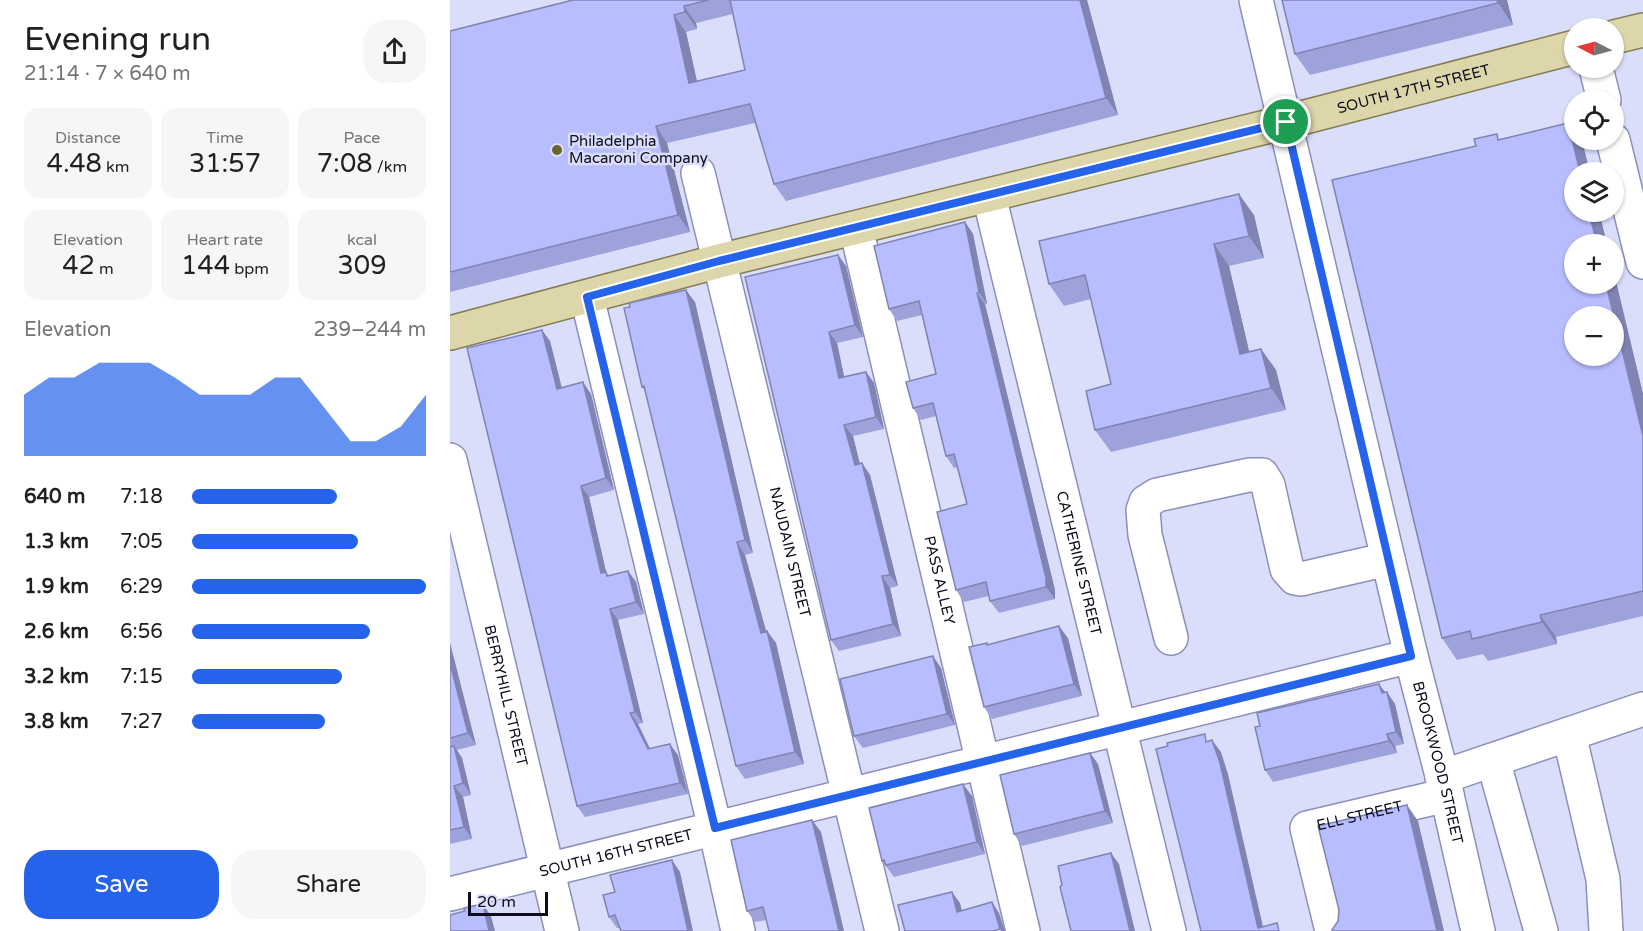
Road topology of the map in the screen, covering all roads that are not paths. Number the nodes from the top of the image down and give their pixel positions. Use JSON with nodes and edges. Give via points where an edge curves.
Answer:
{"nodes":[{"id":1,"x":1256,"y":0,"type":"edge"},
{"id":2,"x":1643,"y":30,"type":"edge"},
{"id":3,"x":1624,"y":35,"type":"edge"},
{"id":4,"x":1564,"y":50,"type":"edge"},
{"id":5,"x":1286,"y":122,"type":"junction"},
{"id":6,"x":1615,"y":150,"type":"edge"},
{"id":7,"x":698,"y":173,"type":"dead end"},
{"id":8,"x":989,"y":196,"type":"junction"},
{"id":9,"x":856,"y":228,"type":"junction"},
{"id":10,"x":719,"y":261,"type":"junction"},
{"id":11,"x":1643,"y":262,"type":"edge"},
{"id":12,"x":587,"y":297,"type":"junction"},
{"id":13,"x":450,"y":333,"type":"edge"},
{"id":14,"x":450,"y":460,"type":"edge"},
{"id":15,"x":1388,"y":559,"type":"junction"},
{"id":16,"x":1171,"y":638,"type":"dead end"},
{"id":17,"x":1411,"y":656,"type":"junction"},
{"id":18,"x":1643,"y":709,"type":"edge"},
{"id":19,"x":1120,"y":728,"type":"junction"},
{"id":20,"x":1569,"y":734,"type":"junction"},
{"id":21,"x":1492,"y":760,"type":"junction"},
{"id":22,"x":983,"y":763,"type":"junction"},
{"id":23,"x":1445,"y":786,"type":"junction"},
{"id":24,"x":849,"y":795,"type":"junction"},
{"id":25,"x":715,"y":828,"type":"junction"},
{"id":26,"x":547,"y":870,"type":"junction"},
{"id":27,"x":450,"y":894,"type":"edge"},
{"id":28,"x":562,"y":931,"type":"edge"},
{"id":29,"x":738,"y":931,"type":"edge"},
{"id":30,"x":882,"y":931,"type":"edge"},
{"id":31,"x":1023,"y":931,"type":"edge"},
{"id":32,"x":1169,"y":931,"type":"edge"},
{"id":33,"x":1332,"y":931,"type":"edge"},
{"id":34,"x":1478,"y":931,"type":"edge"},
{"id":35,"x":1541,"y":931,"type":"edge"},
{"id":36,"x":1606,"y":931,"type":"edge"}],
"edges":[{"from":1,"to":5,"type":"street","name":"BROOKWOOD STREET"},
{"from":2,"to":3,"type":"main road"},
{"from":4,"to":5,"type":"main road","name":"SOUTH 17TH STREET"},
{"from":5,"to":8,"type":"main road","name":"SOUTH 17TH STREET"},
{"from":5,"to":15,"type":"street","name":"BROOKWOOD STREET"},
{"from":6,"to":11,"type":"street"},
{"from":7,"to":10,"type":"street","name":"NAUDAIN STREET"},
{"from":8,"to":9,"type":"main road","name":"SOUTH 17TH STREET"},
{"from":8,"to":19,"type":"street","name":"CATHERINE STREET"},
{"from":9,"to":10,"type":"main road","name":"SOUTH 17TH STREET"},
{"from":9,"to":22,"type":"street","name":"PASS ALLEY"},
{"from":10,"to":12,"type":"main road","name":"SOUTH 17TH STREET"},
{"from":10,"to":24,"type":"street","name":"NAUDAIN STREET"},
{"from":12,"to":13,"type":"main road","name":"SOUTH 17TH STREET"},
{"from":12,"to":25,"type":"street"},
{"from":14,"to":26,"type":"street","name":"BERRYHILL STREET"},
{"from":15,"to":16,"type":"street","via":[[1295,579],[1287,569],[1268,485],[1262,475],[1157,495],[1146,502],[1143,518]]},
{"from":15,"to":17,"type":"street","name":"BROOKWOOD STREET"},
{"from":17,"to":19,"type":"street","name":"SOUTH 16TH STREET"},
{"from":17,"to":23,"type":"street","name":"BROOKWOOD STREET"},
{"from":18,"to":20,"type":"street"},
{"from":19,"to":22,"type":"street","name":"SOUTH 16TH STREET"},
{"from":19,"to":32,"type":"street","name":"CATHERINE STREET"},
{"from":20,"to":21,"type":"street"},
{"from":20,"to":36,"type":"street","via":[[1603,879]]},
{"from":21,"to":23,"type":"street"},
{"from":21,"to":35,"type":"street"},
{"from":22,"to":24,"type":"street","name":"SOUTH 16TH STREET"},
{"from":22,"to":31,"type":"street","name":"PASS ALLEY"},
{"from":23,"to":33,"type":"street","name":"ELL STREET","via":[[1307,828]]},
{"from":23,"to":34,"type":"street","name":"BROOKWOOD STREET"},
{"from":24,"to":25,"type":"street","name":"SOUTH 16TH STREET"},
{"from":24,"to":30,"type":"street","name":"NAUDAIN STREET"},
{"from":25,"to":26,"type":"street","name":"SOUTH 16TH STREET"},
{"from":25,"to":29,"type":"street"},
{"from":26,"to":27,"type":"street","name":"SOUTH 16TH STREET"},
{"from":26,"to":28,"type":"street","name":"BERRYHILL STREET"}]}
